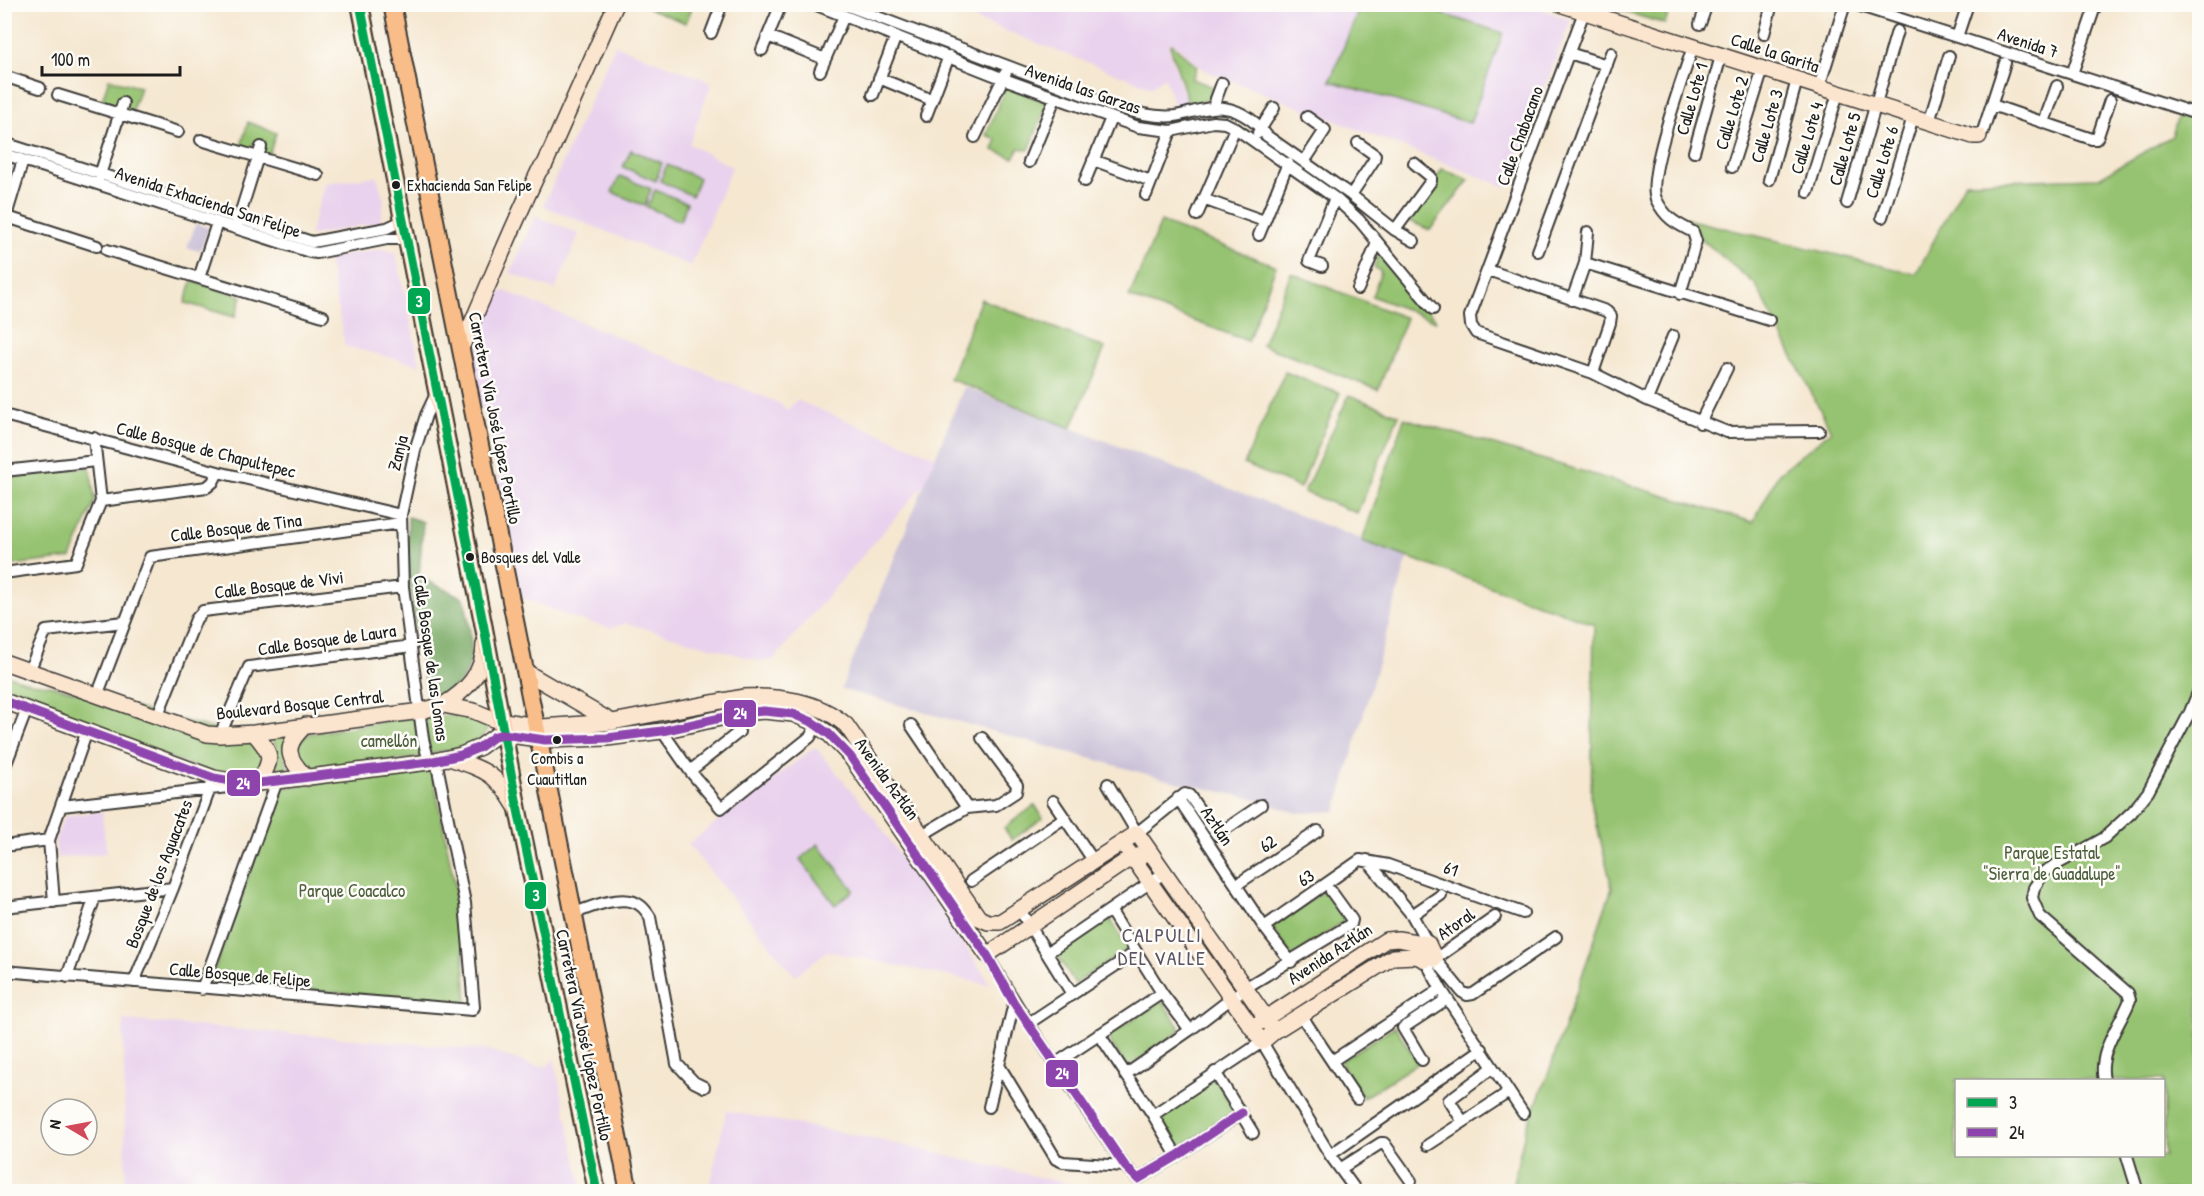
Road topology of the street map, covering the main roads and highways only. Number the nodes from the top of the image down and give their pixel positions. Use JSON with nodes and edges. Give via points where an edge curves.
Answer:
{"nodes":[{"id":1,"x":360,"y":4,"type":"edge"},
{"id":2,"x":387,"y":4,"type":"edge"},
{"id":3,"x":392,"y":4,"type":"edge"},
{"id":4,"x":400,"y":46,"type":"junction"},
{"id":5,"x":597,"y":1191,"type":"edge"},
{"id":6,"x":629,"y":1191,"type":"edge"}],
"edges":[{"from":1,"to":5,"type":"main road","name":"Carretera Vía José López Portillo","via":[[484,628],[500,730]]},
{"from":2,"to":4,"type":"main road"},
{"from":3,"to":4,"type":"main road","name":"Carretera Vía José López Portillo"},
{"from":4,"to":6,"type":"main road","name":"Carretera Vía José López Portillo"}]}
